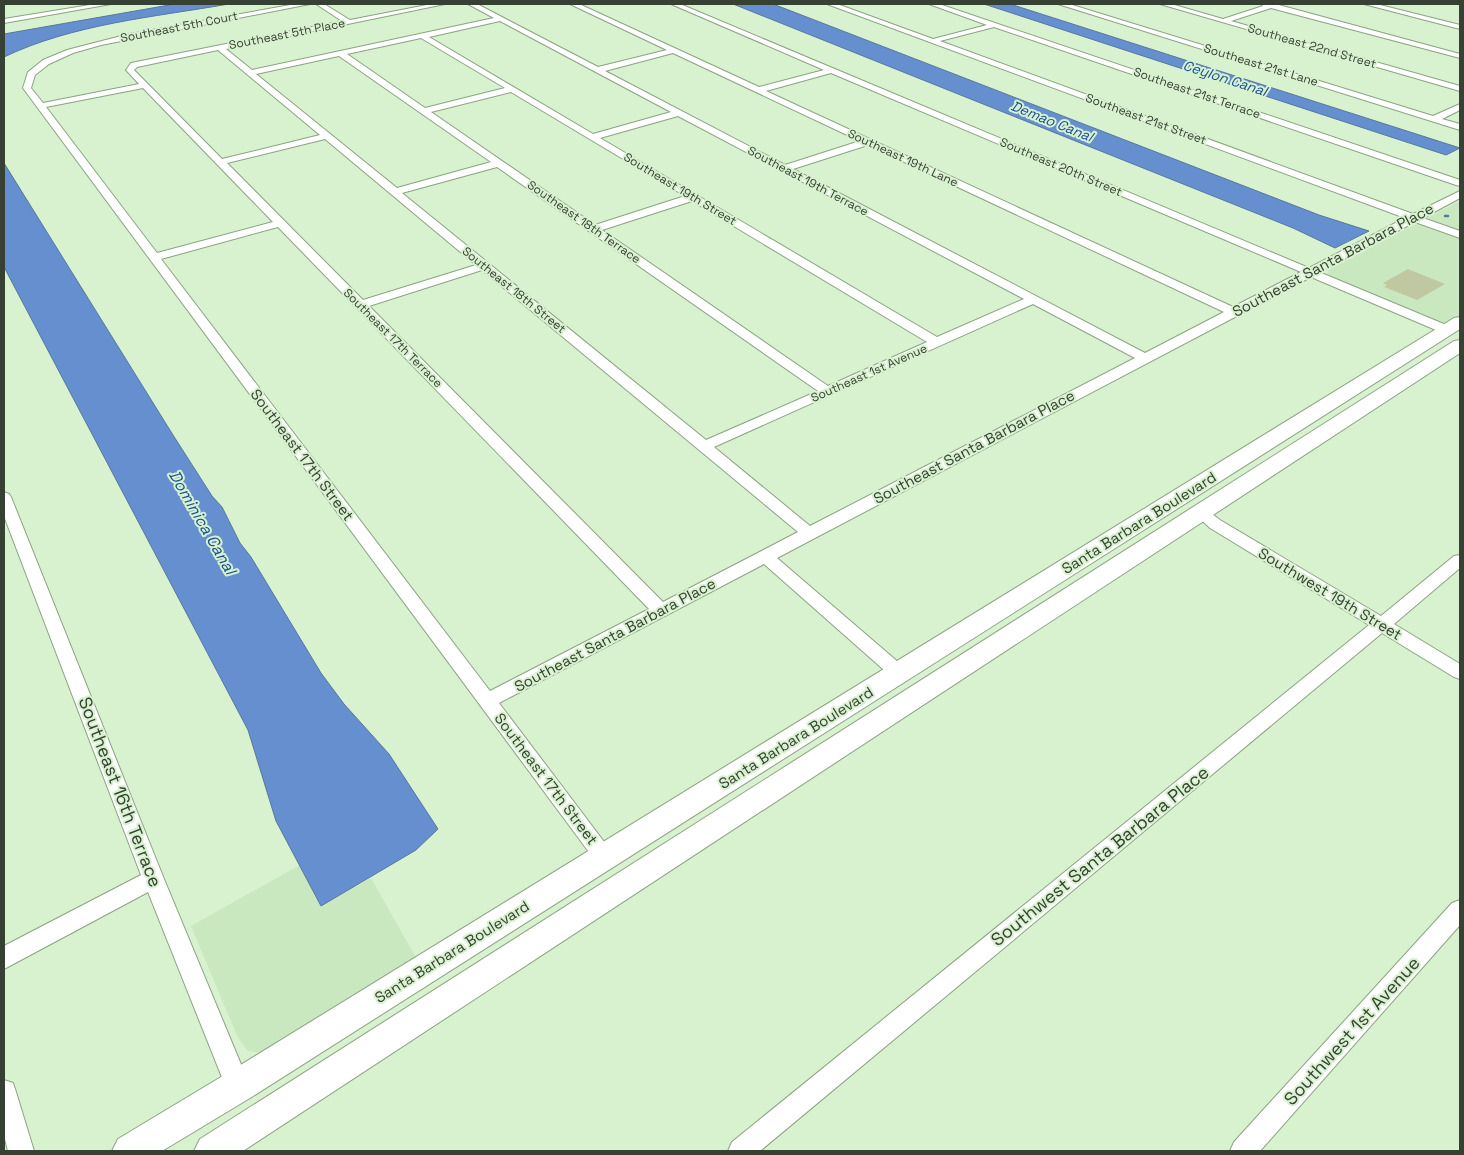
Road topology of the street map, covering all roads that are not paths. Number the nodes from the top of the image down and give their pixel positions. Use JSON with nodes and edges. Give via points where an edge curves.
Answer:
{"nodes":[{"id":1,"x":65,"y":4,"type":"edge"},
{"id":2,"x":107,"y":4,"type":"edge"},
{"id":3,"x":306,"y":4,"type":"edge"},
{"id":4,"x":319,"y":4,"type":"edge"},
{"id":5,"x":441,"y":4,"type":"edge"},
{"id":6,"x":472,"y":4,"type":"edge"},
{"id":7,"x":574,"y":4,"type":"edge"},
{"id":8,"x":675,"y":4,"type":"edge"},
{"id":9,"x":831,"y":4,"type":"edge"},
{"id":10,"x":933,"y":4,"type":"edge"},
{"id":11,"x":1065,"y":4,"type":"edge"},
{"id":12,"x":1164,"y":4,"type":"edge"},
{"id":13,"x":1368,"y":4,"type":"edge"},
{"id":14,"x":1268,"y":5,"type":"edge"},
{"id":15,"x":71,"y":10,"type":"junction"},
{"id":16,"x":501,"y":19,"type":"junction"},
{"id":17,"x":1224,"y":21,"type":"junction"},
{"id":18,"x":4,"y":22,"type":"edge"},
{"id":19,"x":348,"y":22,"type":"junction"},
{"id":20,"x":994,"y":24,"type":"junction"},
{"id":21,"x":1460,"y":27,"type":"edge"},
{"id":22,"x":423,"y":36,"type":"junction"},
{"id":23,"x":933,"y":41,"type":"junction"},
{"id":24,"x":220,"y":48,"type":"junction"},
{"id":25,"x":673,"y":51,"type":"junction"},
{"id":26,"x":340,"y":53,"type":"junction"},
{"id":27,"x":1460,"y":56,"type":"edge"},
{"id":28,"x":54,"y":58,"type":"joint"},
{"id":29,"x":134,"y":66,"type":"joint"},
{"id":30,"x":597,"y":70,"type":"junction"},
{"id":31,"x":832,"y":70,"type":"junction"},
{"id":32,"x":249,"y":73,"type":"junction"},
{"id":33,"x":144,"y":85,"type":"junction"},
{"id":34,"x":513,"y":89,"type":"junction"},
{"id":35,"x":1460,"y":89,"type":"edge"},
{"id":36,"x":759,"y":90,"type":"junction"},
{"id":37,"x":40,"y":106,"type":"junction"},
{"id":38,"x":1460,"y":107,"type":"edge"},
{"id":39,"x":424,"y":111,"type":"junction"},
{"id":40,"x":679,"y":113,"type":"junction"},
{"id":41,"x":1434,"y":119,"type":"junction"},
{"id":42,"x":1460,"y":127,"type":"edge"},
{"id":43,"x":326,"y":136,"type":"junction"},
{"id":44,"x":592,"y":137,"type":"junction"},
{"id":45,"x":868,"y":142,"type":"junction"},
{"id":46,"x":220,"y":162,"type":"junction"},
{"id":47,"x":499,"y":163,"type":"junction"},
{"id":48,"x":785,"y":168,"type":"junction"},
{"id":49,"x":1460,"y":183,"type":"edge"},
{"id":50,"x":395,"y":192,"type":"junction"},
{"id":51,"x":1460,"y":194,"type":"edge"},
{"id":52,"x":694,"y":197,"type":"junction"},
{"id":53,"x":1414,"y":218,"type":"junction"},
{"id":54,"x":280,"y":223,"type":"junction"},
{"id":55,"x":593,"y":229,"type":"junction"},
{"id":56,"x":1460,"y":235,"type":"edge"},
{"id":57,"x":154,"y":258,"type":"junction"},
{"id":58,"x":484,"y":266,"type":"junction"},
{"id":59,"x":1311,"y":272,"type":"junction"},
{"id":60,"x":1033,"y":299,"type":"junction"},
{"id":61,"x":361,"y":305,"type":"junction"},
{"id":62,"x":1233,"y":312,"type":"junction"},
{"id":63,"x":1456,"y":332,"type":"edge"},
{"id":64,"x":936,"y":342,"type":"junction"},
{"id":65,"x":1145,"y":358,"type":"junction"},
{"id":66,"x":827,"y":391,"type":"junction"},
{"id":67,"x":1295,"y":426,"type":"junction"},
{"id":68,"x":705,"y":446,"type":"junction"},
{"id":69,"x":4,"y":497,"type":"edge"},
{"id":70,"x":1202,"y":513,"type":"junction"},
{"id":71,"x":809,"y":533,"type":"junction"},
{"id":72,"x":766,"y":557,"type":"junction"},
{"id":73,"x":1460,"y":560,"type":"edge"},
{"id":74,"x":660,"y":610,"type":"junction"},
{"id":75,"x":1382,"y":625,"type":"junction"},
{"id":76,"x":1460,"y":672,"type":"edge"},
{"id":77,"x":899,"y":674,"type":"junction"},
{"id":78,"x":488,"y":701,"type":"junction"},
{"id":79,"x":724,"y":820,"type":"junction"},
{"id":80,"x":604,"y":857,"type":"junction"},
{"id":81,"x":153,"y":879,"type":"junction"},
{"id":82,"x":1460,"y":910,"type":"edge"},
{"id":83,"x":4,"y":958,"type":"edge"},
{"id":84,"x":238,"y":1086,"type":"junction"},
{"id":85,"x":4,"y":1092,"type":"edge"},
{"id":86,"x":21,"y":1151,"type":"edge"},
{"id":87,"x":130,"y":1151,"type":"edge"},
{"id":88,"x":212,"y":1151,"type":"edge"},
{"id":89,"x":741,"y":1151,"type":"edge"},
{"id":90,"x":1243,"y":1151,"type":"edge"}],
"edges":[{"from":1,"to":15,"type":"street"},
{"from":2,"to":15,"type":"street"},
{"from":3,"to":28,"type":"street","name":"Southeast 5th Court","via":[[107,41]]},
{"from":4,"to":19,"type":"street"},
{"from":5,"to":19,"type":"street","name":"Southeast 5th Place"},
{"from":6,"to":16,"type":"street","name":"Southeast 19th Terrace"},
{"from":7,"to":25,"type":"street","name":"Southeast 19th Lane"},
{"from":8,"to":31,"type":"street","name":"Southeast 20th Street"},
{"from":9,"to":23,"type":"street","name":"Southeast 21st Street"},
{"from":10,"to":20,"type":"street","name":"Southeast 21st Terrace"},
{"from":11,"to":41,"type":"street","name":"Southeast 21st Lane"},
{"from":12,"to":17,"type":"street","name":"Southeast 22nd Street"},
{"from":13,"to":21,"type":"street"},
{"from":14,"to":17,"type":"street"},
{"from":14,"to":27,"type":"street"},
{"from":15,"to":18,"type":"street"},
{"from":16,"to":22,"type":"street"},
{"from":16,"to":30,"type":"street","name":"Southeast 19th Terrace"},
{"from":17,"to":35,"type":"street","name":"Southeast 22nd Street"},
{"from":19,"to":24,"type":"street","name":"Southeast 5th Place"},
{"from":20,"to":23,"type":"street"},
{"from":20,"to":49,"type":"street","name":"Southeast 21st Terrace"},
{"from":22,"to":26,"type":"street"},
{"from":22,"to":34,"type":"street","name":"Southeast 19th Street"},
{"from":23,"to":53,"type":"street","name":"Southeast 21st Street"},
{"from":24,"to":29,"type":"street","name":"Southeast 5th Place"},
{"from":24,"to":32,"type":"street","name":"Southeast 18th Street"},
{"from":25,"to":30,"type":"street"},
{"from":25,"to":36,"type":"street","name":"Southeast 19th Lane"},
{"from":26,"to":32,"type":"street"},
{"from":26,"to":39,"type":"street","name":"Southeast 18th Terrace"},
{"from":28,"to":37,"type":"street","name":"Southeast 17th Street","via":[[35,70],[27,80],[27,88]]},
{"from":29,"to":33,"type":"street","name":"Southeast 17th Terrace","via":[[130,70]]},
{"from":30,"to":40,"type":"street","name":"Southeast 19th Terrace"},
{"from":31,"to":36,"type":"street"},
{"from":31,"to":59,"type":"street","name":"Southeast 20th Street"},
{"from":32,"to":43,"type":"street","name":"Southeast 18th Street"},
{"from":33,"to":37,"type":"street"},
{"from":33,"to":46,"type":"street","name":"Southeast 17th Terrace"},
{"from":34,"to":39,"type":"street"},
{"from":34,"to":44,"type":"street","name":"Southeast 19th Street"},
{"from":36,"to":45,"type":"street","name":"Southeast 19th Lane"},
{"from":37,"to":57,"type":"street","name":"Southeast 17th Street"},
{"from":38,"to":41,"type":"street"},
{"from":39,"to":47,"type":"street","name":"Southeast 18th Terrace"},
{"from":40,"to":44,"type":"street"},
{"from":40,"to":48,"type":"street","name":"Southeast 19th Terrace"},
{"from":41,"to":42,"type":"street","name":"Southeast 21st Lane"},
{"from":43,"to":46,"type":"street"},
{"from":43,"to":50,"type":"street","name":"Southeast 18th Street"},
{"from":44,"to":52,"type":"street","name":"Southeast 19th Street"},
{"from":45,"to":48,"type":"street"},
{"from":45,"to":62,"type":"street","name":"Southeast 19th Lane"},
{"from":46,"to":54,"type":"street","name":"Southeast 17th Terrace"},
{"from":47,"to":50,"type":"street"},
{"from":47,"to":55,"type":"street","name":"Southeast 18th Terrace"},
{"from":48,"to":60,"type":"street","name":"Southeast 19th Terrace"},
{"from":50,"to":58,"type":"street","name":"Southeast 18th Street"},
{"from":51,"to":53,"type":"street","name":"Southeast Santa Barbara Place"},
{"from":52,"to":55,"type":"street"},
{"from":52,"to":64,"type":"street","name":"Southeast 19th Street"},
{"from":53,"to":56,"type":"street","name":"Southeast 21st Street"},
{"from":53,"to":59,"type":"street","name":"Southeast Santa Barbara Place"},
{"from":54,"to":57,"type":"street"},
{"from":54,"to":61,"type":"street","name":"Southeast 17th Terrace"},
{"from":55,"to":66,"type":"street","name":"Southeast 18th Terrace"},
{"from":57,"to":78,"type":"street","name":"Southeast 17th Street"},
{"from":58,"to":61,"type":"street"},
{"from":58,"to":68,"type":"street","name":"Southeast 18th Street"},
{"from":59,"to":62,"type":"street","name":"Southeast Santa Barbara Place"},
{"from":59,"to":63,"type":"street","name":"Southeast 20th Street"},
{"from":60,"to":64,"type":"street","name":"Southeast 1st Avenue"},
{"from":60,"to":65,"type":"street","name":"Southeast 19th Terrace"},
{"from":61,"to":74,"type":"street","name":"Southeast 17th Terrace"},
{"from":62,"to":65,"type":"street","name":"Southeast Santa Barbara Place"},
{"from":63,"to":67,"type":"main road","name":"Santa Barbara Boulevard"},
{"from":63,"to":70,"type":"main road","name":"Santa Barbara Boulevard"},
{"from":64,"to":66,"type":"street","name":"Southeast 1st Avenue"},
{"from":65,"to":71,"type":"street","name":"Southeast Santa Barbara Place"},
{"from":66,"to":68,"type":"street","name":"Southeast 1st Avenue"},
{"from":67,"to":70,"type":"main road","via":[[1292,436],[1282,445],[1203,496],[1197,504]]},
{"from":67,"to":77,"type":"main road","name":"Santa Barbara Boulevard"},
{"from":68,"to":71,"type":"street","name":"Southeast 18th Street"},
{"from":69,"to":81,"type":"street","name":"Southeast 16th Terrace"},
{"from":70,"to":75,"type":"street","name":"Southwest 19th Street"},
{"from":70,"to":79,"type":"main road","name":"Santa Barbara Boulevard"},
{"from":71,"to":72,"type":"street","name":"Southeast Santa Barbara Place"},
{"from":72,"to":74,"type":"street","name":"Southeast Santa Barbara Place"},
{"from":72,"to":77,"type":"street"},
{"from":73,"to":75,"type":"street","name":"Southwest Santa Barbara Place"},
{"from":74,"to":78,"type":"street","name":"Southeast Santa Barbara Place"},
{"from":75,"to":76,"type":"street","name":"Southwest 19th Street"},
{"from":75,"to":89,"type":"street","name":"Southwest Santa Barbara Place"},
{"from":77,"to":79,"type":"main road","via":[[902,678],[899,690],[770,775]]},
{"from":77,"to":80,"type":"main road","name":"Santa Barbara Boulevard"},
{"from":78,"to":80,"type":"street","name":"Southeast 17th Street"},
{"from":79,"to":88,"type":"main road","name":"Santa Barbara Boulevard"},
{"from":80,"to":84,"type":"main road","name":"Santa Barbara Boulevard"},
{"from":81,"to":83,"type":"street"},
{"from":81,"to":84,"type":"street","name":"Southeast 16th Terrace"},
{"from":82,"to":90,"type":"street","name":"Southwest 1st Avenue"},
{"from":84,"to":87,"type":"main road","name":"Santa Barbara Boulevard"},
{"from":85,"to":86,"type":"street"}]}
